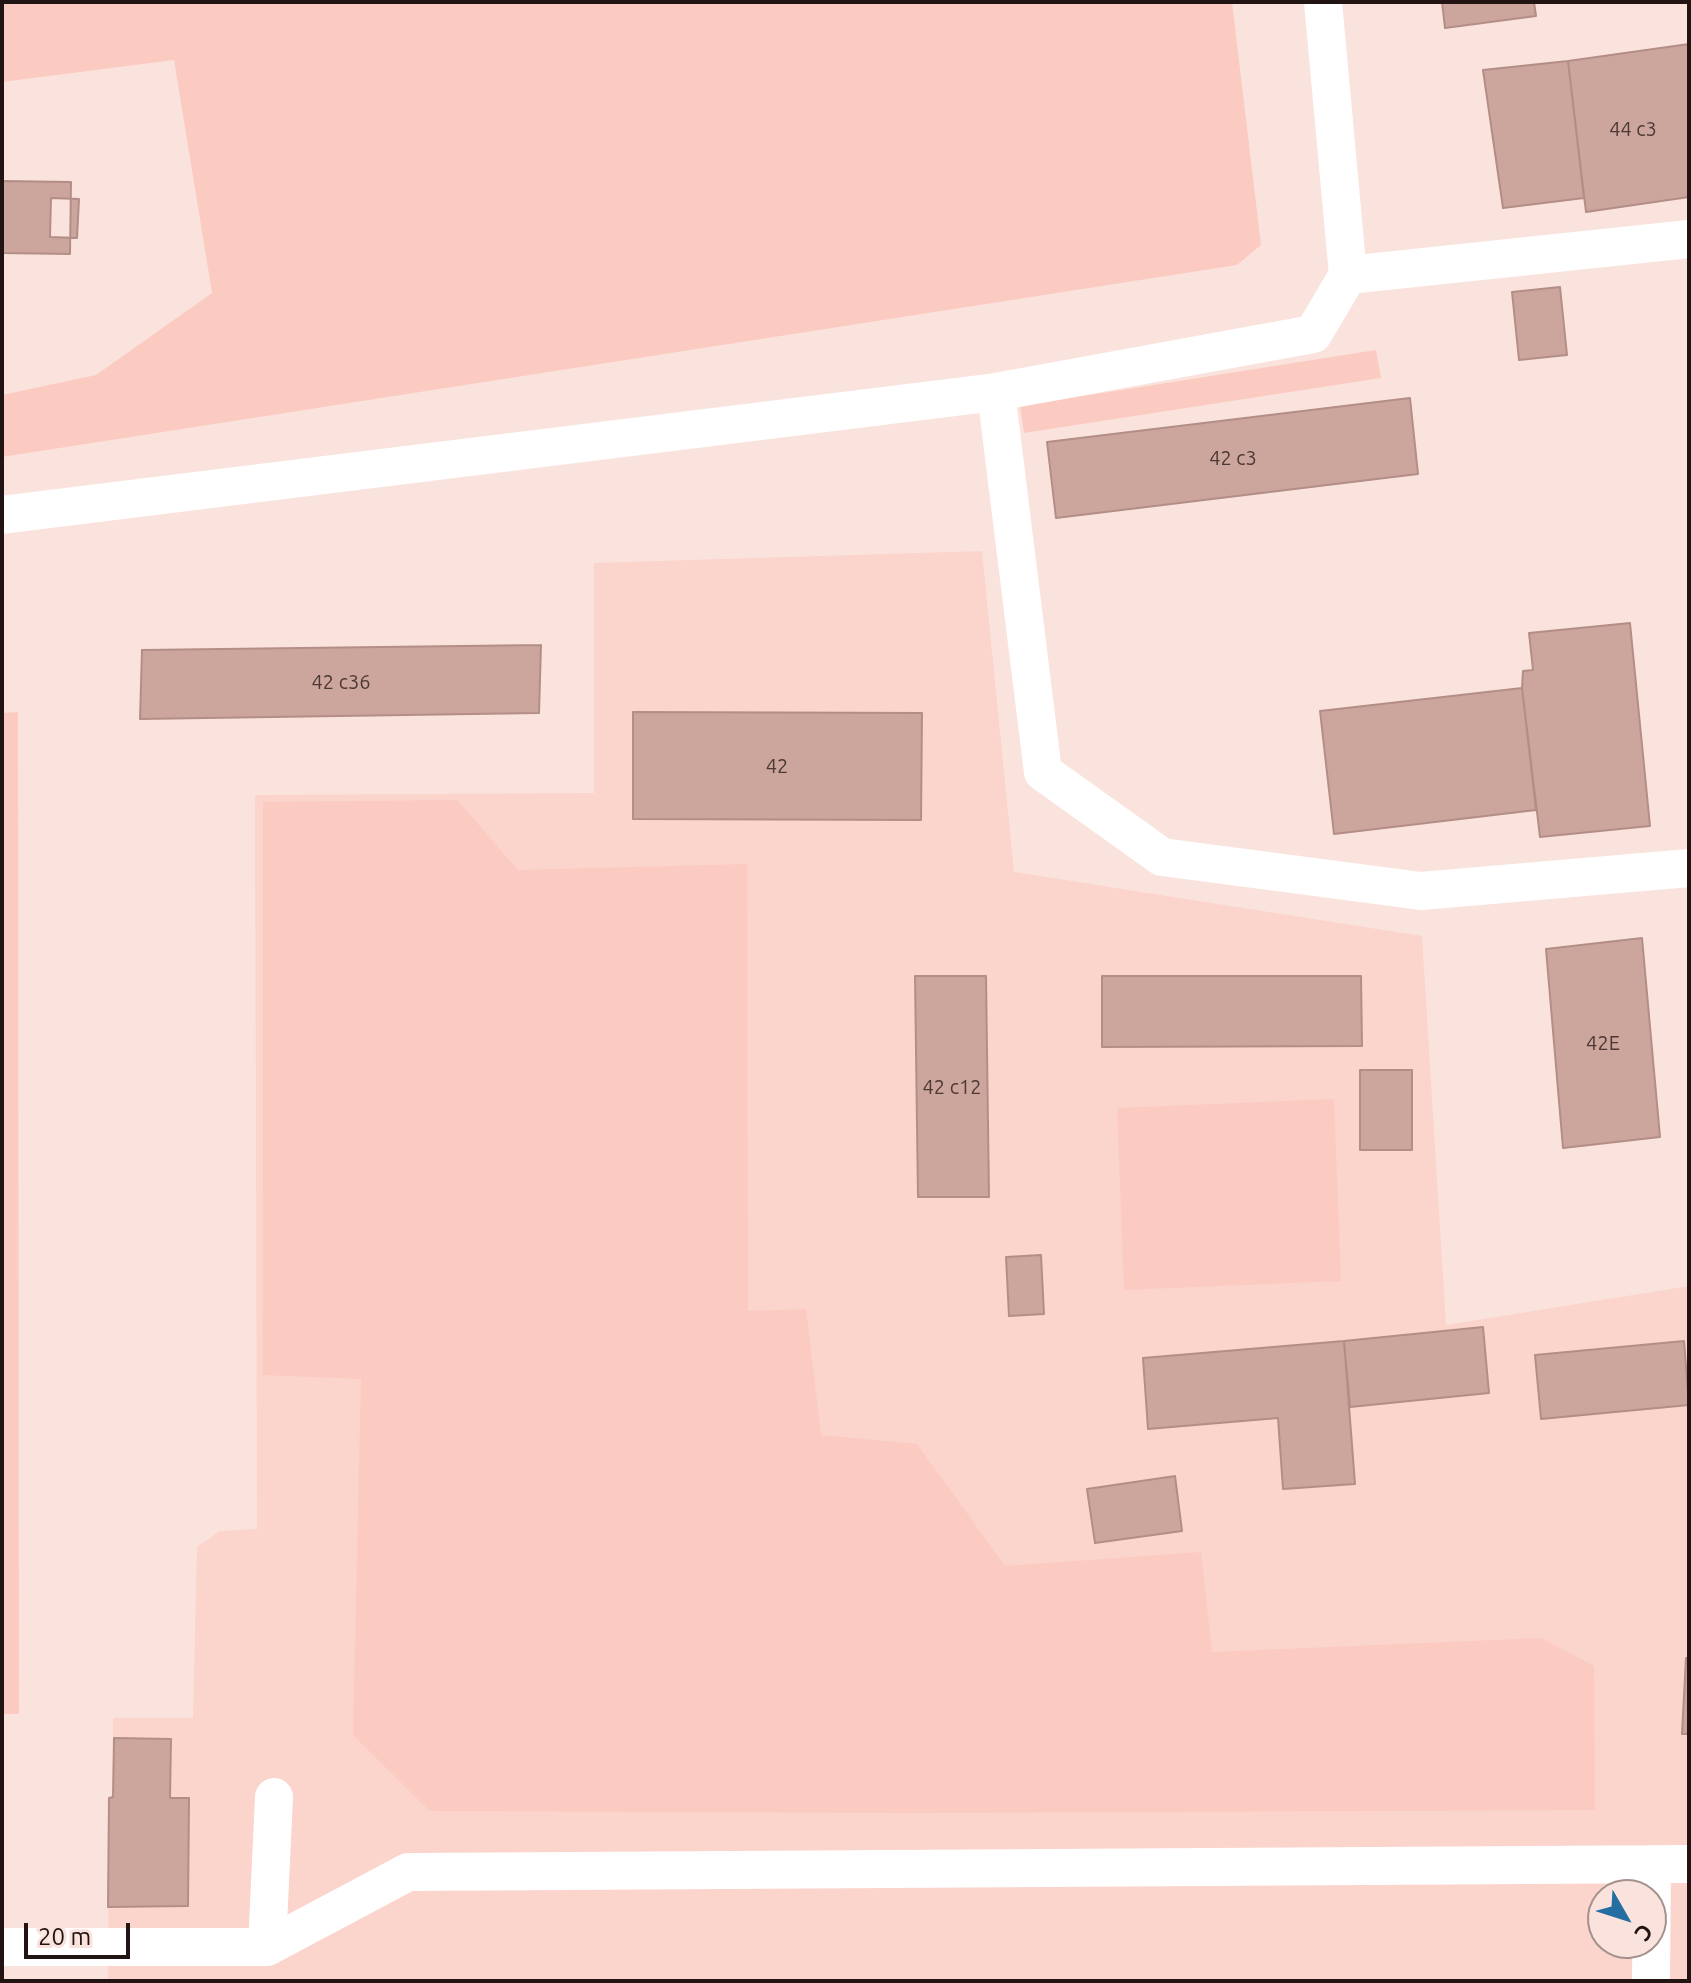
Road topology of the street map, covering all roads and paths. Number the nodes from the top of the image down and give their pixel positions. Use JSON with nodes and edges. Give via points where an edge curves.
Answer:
{"nodes":[{"id":1,"x":1323,"y":2,"type":"edge"},
{"id":2,"x":1689,"y":239,"type":"edge"},
{"id":3,"x":1348,"y":275,"type":"junction"},
{"id":4,"x":996,"y":392,"type":"junction"},
{"id":5,"x":2,"y":515,"type":"edge"},
{"id":6,"x":1689,"y":868,"type":"edge"},
{"id":7,"x":274,"y":1797,"type":"dead end"},
{"id":8,"x":1652,"y":1864,"type":"junction"},
{"id":9,"x":1689,"y":1864,"type":"edge"},
{"id":10,"x":2,"y":1947,"type":"edge"},
{"id":11,"x":267,"y":1947,"type":"junction"},
{"id":12,"x":1651,"y":1981,"type":"edge"}],
"edges":[{"from":1,"to":3,"type":"lane"},
{"from":2,"to":3,"type":"lane"},
{"from":3,"to":4,"type":"lane","via":[[1313,334]]},
{"from":4,"to":5,"type":"lane"},
{"from":4,"to":6,"type":"lane","via":[[1043,772],[1162,857],[1421,891]]},
{"from":7,"to":11,"type":"lane"},
{"from":8,"to":9,"type":"lane"},
{"from":8,"to":11,"type":"lane","via":[[408,1872]]},
{"from":8,"to":12,"type":"lane"},
{"from":10,"to":11,"type":"lane"}]}
